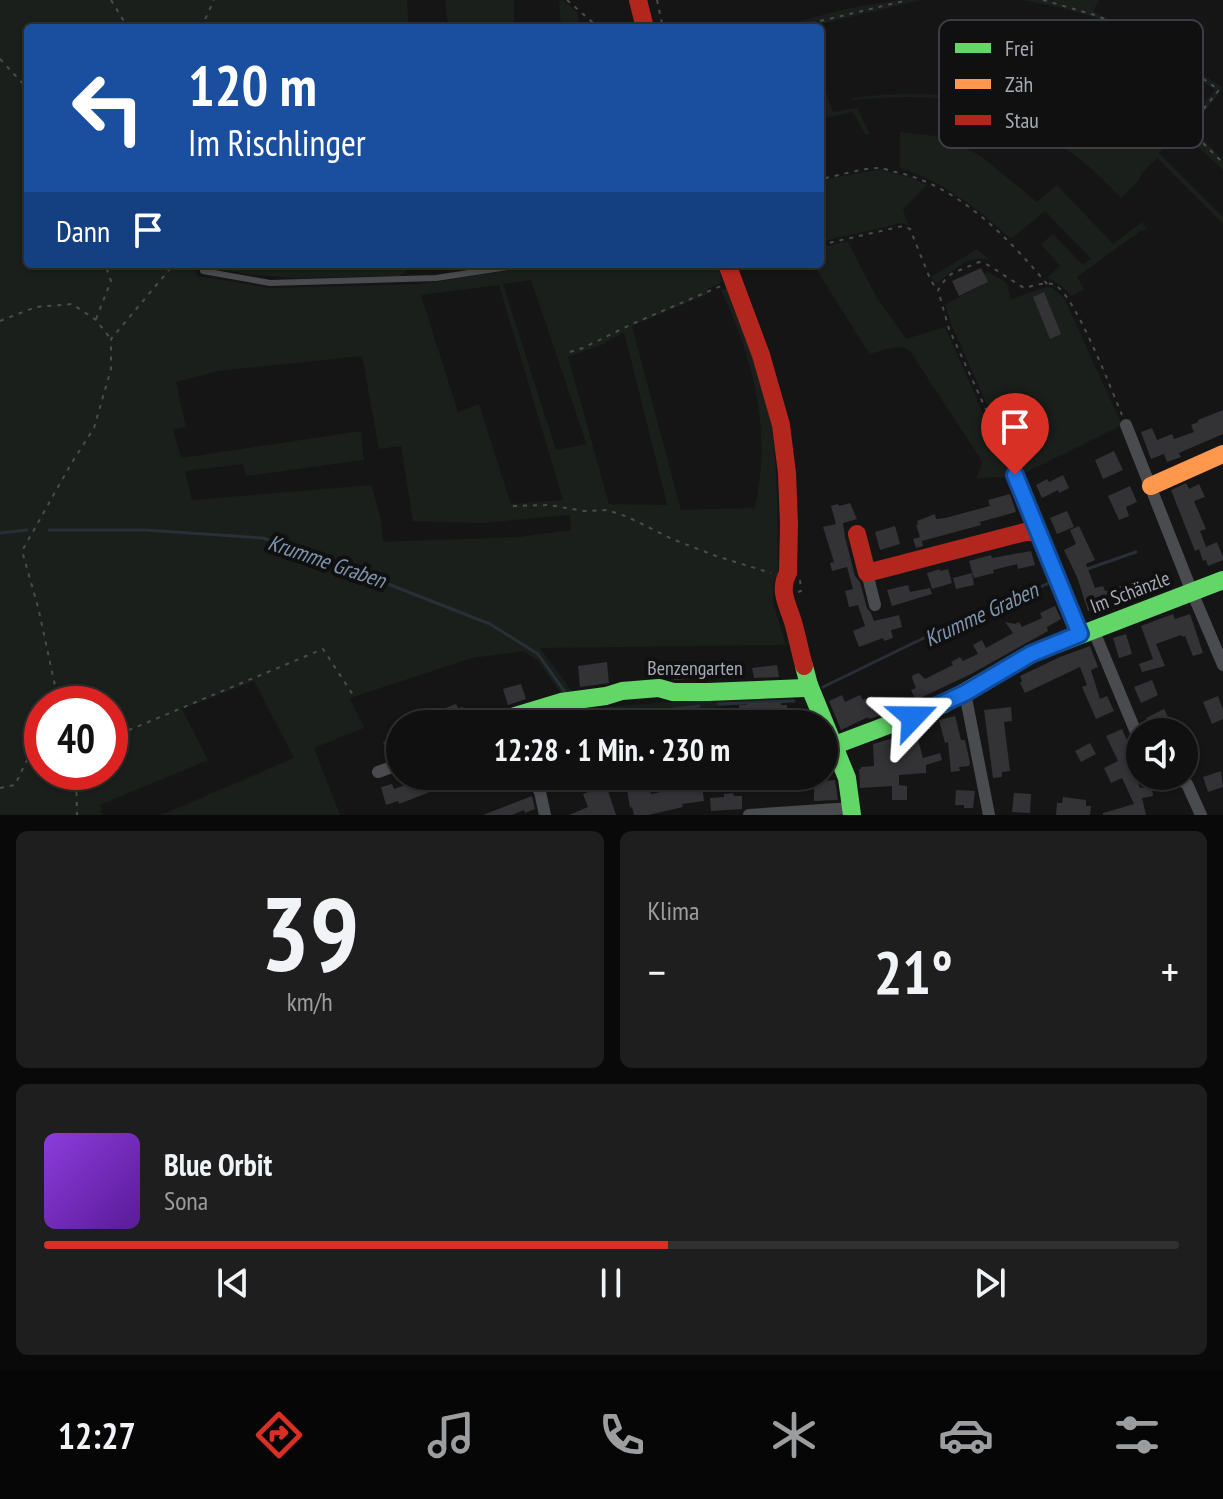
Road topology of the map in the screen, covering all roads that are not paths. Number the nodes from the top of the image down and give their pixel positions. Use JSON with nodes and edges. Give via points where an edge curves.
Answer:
{"nodes":[{"id":1,"x":638,"y":0,"type":"edge"},
{"id":2,"x":644,"y":24,"type":"edge"},
{"id":3,"x":501,"y":268,"type":"edge"},
{"id":4,"x":728,"y":268,"type":"edge"},
{"id":5,"x":203,"y":271,"type":"road end"},
{"id":6,"x":1126,"y":425,"type":"road end"},
{"id":7,"x":1223,"y":454,"type":"edge"},
{"id":8,"x":1015,"y":475,"type":"road end"},
{"id":9,"x":1151,"y":486,"type":"junction"},
{"id":10,"x":1038,"y":532,"type":"junction"},
{"id":11,"x":857,"y":534,"type":"dead end"},
{"id":12,"x":867,"y":573,"type":"junction"},
{"id":13,"x":1223,"y":580,"type":"edge"},
{"id":14,"x":1192,"y":592,"type":"junction"},
{"id":15,"x":875,"y":605,"type":"dead end"},
{"id":16,"x":1086,"y":631,"type":"junction"},
{"id":17,"x":1223,"y":665,"type":"edge"},
{"id":18,"x":809,"y":685,"type":"junction"},
{"id":19,"x":965,"y":693,"type":"junction"},
{"id":20,"x":541,"y":710,"type":"edge"},
{"id":21,"x":820,"y":710,"type":"edge"},
{"id":22,"x":1128,"y":718,"type":"edge"},
{"id":23,"x":838,"y":744,"type":"edge"},
{"id":24,"x":838,"y":753,"type":"edge"},
{"id":25,"x":386,"y":769,"type":"edge"},
{"id":26,"x":378,"y":772,"type":"dead end"},
{"id":27,"x":539,"y":790,"type":"edge"},
{"id":28,"x":1190,"y":790,"type":"edge"},
{"id":29,"x":544,"y":812,"type":"edge"},
{"id":30,"x":852,"y":812,"type":"edge"},
{"id":31,"x":529,"y":815,"type":"edge"},
{"id":32,"x":749,"y":815,"type":"edge"},
{"id":33,"x":989,"y":815,"type":"edge"},
{"id":34,"x":1201,"y":815,"type":"edge"}],
"edges":[{"from":1,"to":2,"type":"street"},
{"from":3,"to":5,"type":"lane","via":[[436,278],[270,283]]},
{"from":4,"to":18,"type":"street","via":[[781,425],[789,524],[779,573],[792,582],[792,617]]},
{"from":6,"to":9,"type":"street"},
{"from":7,"to":9,"type":"street"},
{"from":8,"to":10,"type":"street"},
{"from":9,"to":14,"type":"street"},
{"from":10,"to":12,"type":"street"},
{"from":10,"to":16,"type":"street"},
{"from":11,"to":12,"type":"street"},
{"from":12,"to":15,"type":"street"},
{"from":13,"to":14,"type":"street","name":"Im Schänzle"},
{"from":14,"to":16,"type":"street","name":"Im Schänzle"},
{"from":14,"to":17,"type":"street"},
{"from":16,"to":19,"type":"street","name":"Im Schänzle","via":[[1031,654]]},
{"from":16,"to":22,"type":"street"},
{"from":18,"to":20,"type":"street","name":"Benzengarten","via":[[622,691]]},
{"from":18,"to":21,"type":"street"},
{"from":19,"to":23,"type":"street","name":"Im Schänzle"},
{"from":19,"to":33,"type":"street"},
{"from":24,"to":30,"type":"street"},
{"from":25,"to":26,"type":"street"},
{"from":27,"to":29,"type":"street"},
{"from":28,"to":34,"type":"street"},
{"from":29,"to":31,"type":"street"},
{"from":30,"to":32,"type":"street"}]}
